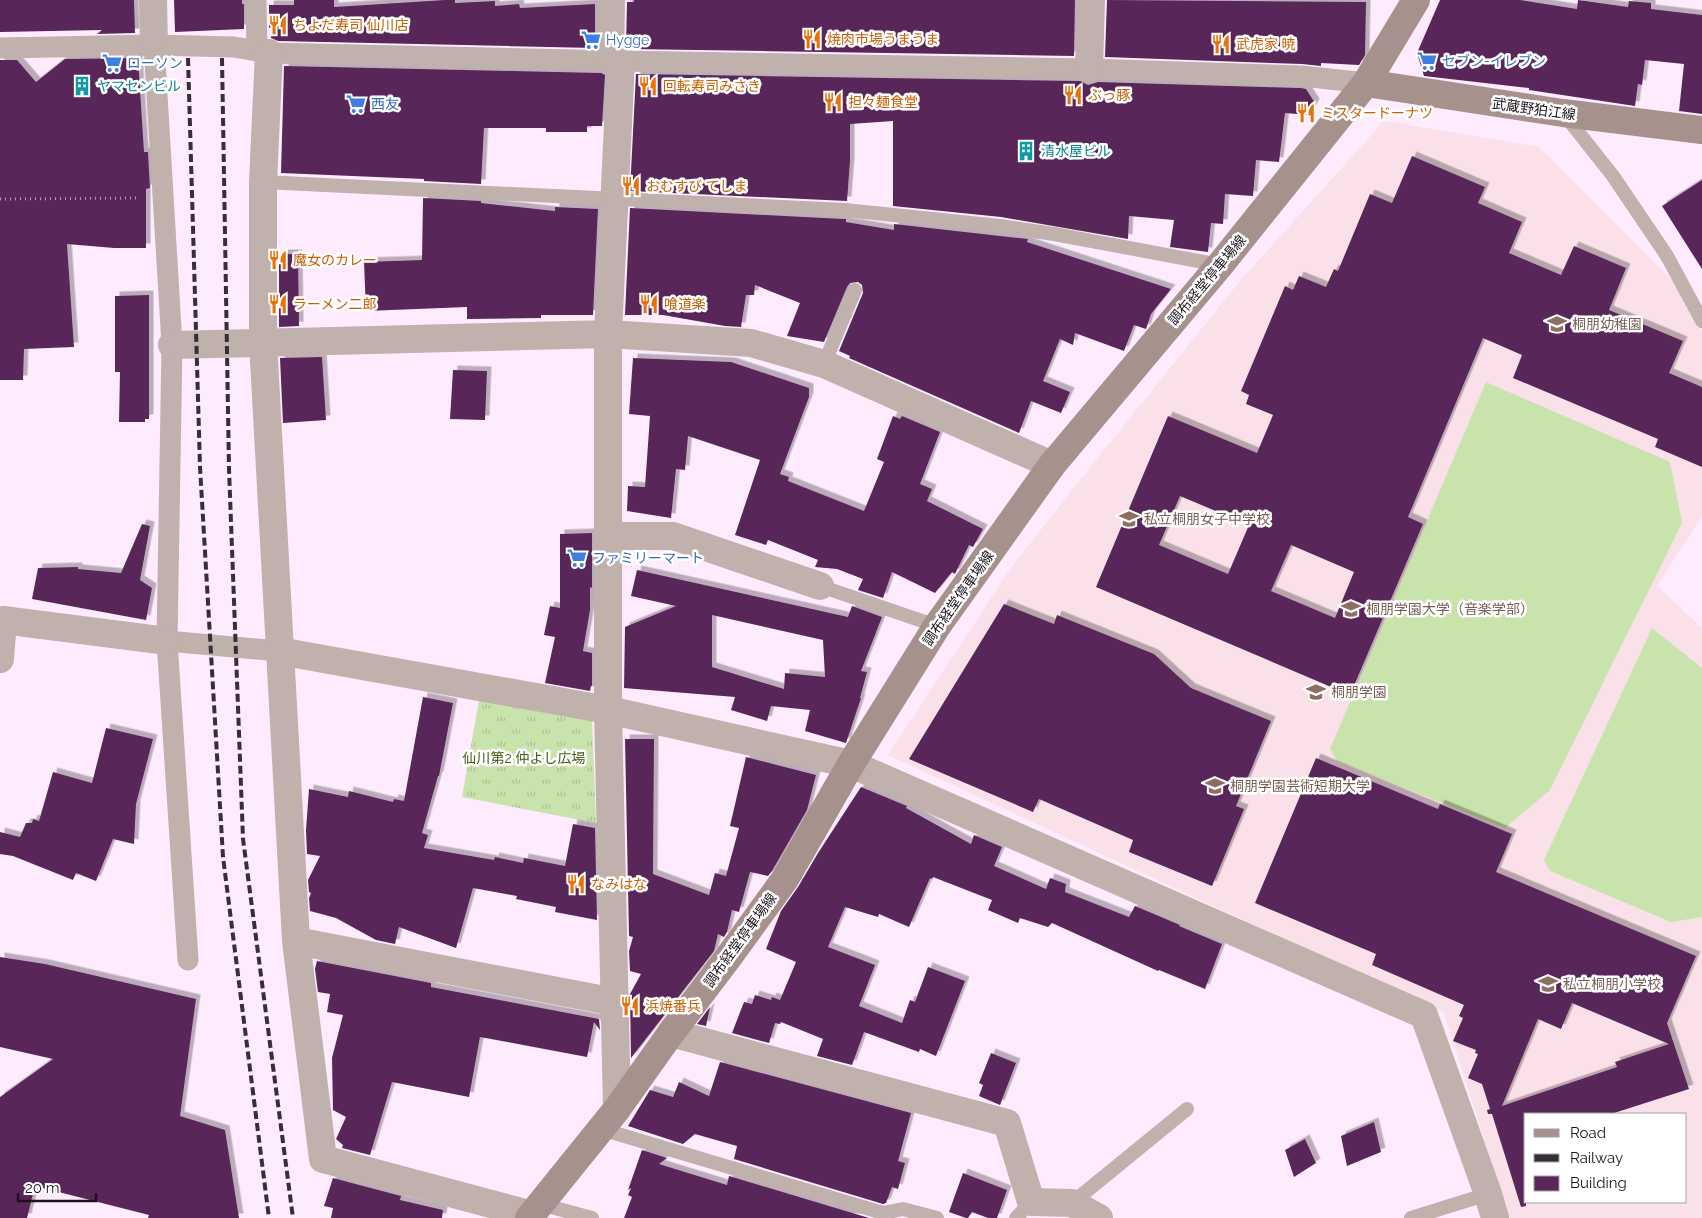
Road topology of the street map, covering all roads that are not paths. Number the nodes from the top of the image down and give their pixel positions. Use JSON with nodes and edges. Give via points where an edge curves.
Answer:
{"nodes":[{"id":1,"x":153,"y":0,"type":"edge"},
{"id":2,"x":256,"y":0,"type":"edge"},
{"id":3,"x":611,"y":0,"type":"edge"},
{"id":4,"x":1091,"y":0,"type":"edge"},
{"id":5,"x":1416,"y":0,"type":"edge"},
{"id":6,"x":163,"y":46,"type":"junction"},
{"id":7,"x":0,"y":48,"type":"edge"},
{"id":8,"x":263,"y":52,"type":"junction"},
{"id":9,"x":615,"y":61,"type":"junction"},
{"id":10,"x":1089,"y":69,"type":"junction"},
{"id":11,"x":1366,"y":83,"type":"junction"},
{"id":12,"x":1563,"y":113,"type":"junction"},
{"id":13,"x":1702,"y":130,"type":"edge"},
{"id":14,"x":263,"y":182,"type":"junction"},
{"id":15,"x":614,"y":198,"type":"junction"},
{"id":16,"x":1220,"y":265,"type":"junction"},
{"id":17,"x":855,"y":290,"type":"dead end"},
{"id":18,"x":1702,"y":321,"type":"edge"},
{"id":19,"x":608,"y":334,"type":"junction"},
{"id":20,"x":264,"y":342,"type":"junction"},
{"id":21,"x":172,"y":345,"type":"junction"},
{"id":22,"x":824,"y":364,"type":"junction"},
{"id":23,"x":1052,"y":464,"type":"junction"},
{"id":24,"x":609,"y":536,"type":"junction"},
{"id":25,"x":820,"y":586,"type":"joint"},
{"id":26,"x":937,"y":626,"type":"junction"},
{"id":27,"x":178,"y":642,"type":"junction"},
{"id":28,"x":279,"y":651,"type":"junction"},
{"id":29,"x":0,"y":659,"type":"edge"},
{"id":30,"x":608,"y":710,"type":"junction"},
{"id":31,"x":851,"y":764,"type":"junction"},
{"id":32,"x":296,"y":941,"type":"junction"},
{"id":33,"x":188,"y":960,"type":"dead end"},
{"id":34,"x":615,"y":1002,"type":"junction"},
{"id":35,"x":671,"y":1033,"type":"junction"},
{"id":36,"x":1187,"y":1109,"type":"dead end"},
{"id":37,"x":609,"y":1119,"type":"junction"},
{"id":38,"x":1072,"y":1203,"type":"junction"},
{"id":39,"x":1492,"y":1206,"type":"edge"},
{"id":40,"x":1024,"y":1210,"type":"edge"},
{"id":41,"x":534,"y":1212,"type":"edge"},
{"id":42,"x":882,"y":1216,"type":"edge"},
{"id":43,"x":592,"y":1218,"type":"edge"},
{"id":44,"x":937,"y":1218,"type":"edge"},
{"id":45,"x":1099,"y":1218,"type":"edge"},
{"id":46,"x":1411,"y":1218,"type":"edge"}],
"edges":[{"from":1,"to":6,"type":"street"},
{"from":2,"to":8,"type":"street"},
{"from":3,"to":9,"type":"street"},
{"from":4,"to":10,"type":"street"},
{"from":5,"to":11,"type":"main road","name":"調布経堂停車場線"},
{"from":6,"to":7,"type":"street"},
{"from":6,"to":8,"type":"street","via":[[234,46]]},
{"from":6,"to":21,"type":"street","via":[[163,197]]},
{"from":8,"to":9,"type":"street"},
{"from":8,"to":14,"type":"street"},
{"from":9,"to":10,"type":"street"},
{"from":9,"to":15,"type":"street"},
{"from":10,"to":11,"type":"street","via":[[1302,76]]},
{"from":11,"to":12,"type":"main road","name":"武蔵野狛江線"},
{"from":11,"to":16,"type":"main road","name":"調布経堂停車場線"},
{"from":12,"to":13,"type":"main road","name":"武蔵野狛江線"},
{"from":12,"to":18,"type":"lane","via":[[1613,176],[1667,256]]},
{"from":14,"to":15,"type":"lane"},
{"from":14,"to":20,"type":"street"},
{"from":15,"to":16,"type":"lane","via":[[845,210],[1000,226]]},
{"from":15,"to":19,"type":"street"},
{"from":16,"to":23,"type":"main road","name":"調布経堂停車場線"},
{"from":17,"to":22,"type":"lane"},
{"from":19,"to":20,"type":"street"},
{"from":19,"to":22,"type":"street","via":[[751,343]]},
{"from":19,"to":24,"type":"street"},
{"from":20,"to":21,"type":"street"},
{"from":20,"to":28,"type":"street"},
{"from":21,"to":27,"type":"street"},
{"from":22,"to":23,"type":"street"},
{"from":23,"to":26,"type":"main road","name":"調布経堂停車場線"},
{"from":24,"to":25,"type":"street","via":[[673,536]]},
{"from":24,"to":30,"type":"street"},
{"from":25,"to":26,"type":"lane"},
{"from":26,"to":31,"type":"main road","name":"調布経堂停車場線"},
{"from":27,"to":28,"type":"street"},
{"from":27,"to":29,"type":"street","via":[[3,620]]},
{"from":27,"to":33,"type":"street"},
{"from":28,"to":30,"type":"street"},
{"from":28,"to":32,"type":"street"},
{"from":30,"to":31,"type":"street"},
{"from":30,"to":34,"type":"street"},
{"from":31,"to":35,"type":"main road","name":"調布経堂停車場線","via":[[784,879]]},
{"from":31,"to":39,"type":"street","via":[[1424,1015]]},
{"from":32,"to":34,"type":"street"},
{"from":32,"to":41,"type":"street","via":[[323,1159]]},
{"from":34,"to":37,"type":"street"},
{"from":35,"to":37,"type":"main road","name":"調布経堂停車場線"},
{"from":35,"to":40,"type":"street","via":[[1007,1123]]},
{"from":36,"to":38,"type":"lane"},
{"from":37,"to":41,"type":"main road","name":"調布経堂停車場線"},
{"from":37,"to":42,"type":"lane"},
{"from":38,"to":40,"type":"street"},
{"from":38,"to":45,"type":"street"},
{"from":39,"to":46,"type":"lane"},
{"from":41,"to":43,"type":"lane"},
{"from":42,"to":44,"type":"lane","via":[[903,1208]]}]}
